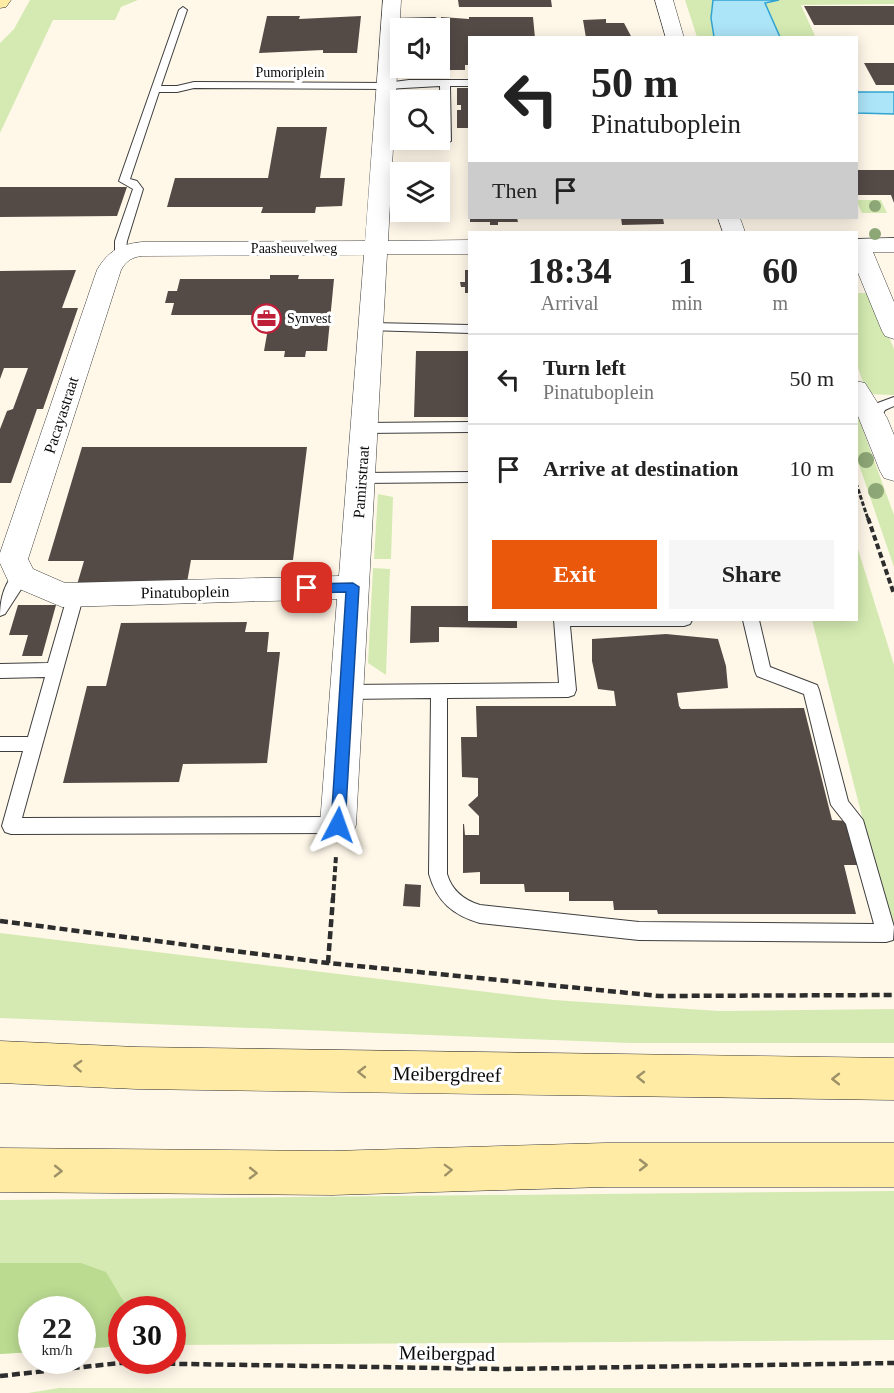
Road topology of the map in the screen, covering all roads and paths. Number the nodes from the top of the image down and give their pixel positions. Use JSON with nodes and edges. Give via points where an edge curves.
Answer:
{"nodes":[{"id":1,"x":392,"y":0,"type":"edge"},
{"id":2,"x":664,"y":0,"type":"edge"},
{"id":3,"x":183,"y":10,"type":"dead end"},
{"id":4,"x":390,"y":18,"type":"edge"},
{"id":5,"x":674,"y":36,"type":"edge"},
{"id":6,"x":390,"y":73,"type":"edge"},
{"id":7,"x":391,"y":78,"type":"edge"},
{"id":8,"x":400,"y":78,"type":"edge"},
{"id":9,"x":468,"y":83,"type":"edge"},
{"id":10,"x":445,"y":84,"type":"junction"},
{"id":11,"x":157,"y":85,"type":"junction"},
{"id":12,"x":445,"y":90,"type":"edge"},
{"id":13,"x":894,"y":245,"type":"edge"},
{"id":14,"x":858,"y":246,"type":"edge"},
{"id":15,"x":376,"y":247,"type":"junction"},
{"id":16,"x":468,"y":247,"type":"edge"},
{"id":17,"x":119,"y":255,"type":"junction"},
{"id":18,"x":371,"y":327,"type":"junction"},
{"id":19,"x":468,"y":329,"type":"edge"},
{"id":20,"x":894,"y":331,"type":"edge"},
{"id":21,"x":858,"y":390,"type":"edge"},
{"id":22,"x":884,"y":409,"type":"edge"},
{"id":23,"x":468,"y":427,"type":"edge"},
{"id":24,"x":364,"y":428,"type":"junction"},
{"id":25,"x":894,"y":471,"type":"edge"},
{"id":26,"x":468,"y":477,"type":"edge"},
{"id":27,"x":361,"y":478,"type":"junction"},
{"id":28,"x":858,"y":489,"type":"edge"},
{"id":29,"x":21,"y":577,"type":"junction"},
{"id":30,"x":353,"y":587,"type":"junction"},
{"id":31,"x":75,"y":594,"type":"junction"},
{"id":32,"x":894,"y":594,"type":"edge"},
{"id":33,"x":0,"y":610,"type":"edge"},
{"id":34,"x":562,"y":621,"type":"edge"},
{"id":35,"x":751,"y":621,"type":"edge"},
{"id":36,"x":54,"y":670,"type":"junction"},
{"id":37,"x":0,"y":671,"type":"edge"},
{"id":38,"x":440,"y":691,"type":"junction"},
{"id":39,"x":346,"y":692,"type":"junction"},
{"id":40,"x":0,"y":744,"type":"edge"},
{"id":41,"x":34,"y":744,"type":"junction"},
{"id":42,"x":338,"y":825,"type":"junction"},
{"id":43,"x":0,"y":921,"type":"edge"},
{"id":44,"x":328,"y":963,"type":"junction"},
{"id":45,"x":894,"y":995,"type":"edge"},
{"id":46,"x":0,"y":1062,"type":"edge"},
{"id":47,"x":894,"y":1079,"type":"edge"},
{"id":48,"x":894,"y":1166,"type":"edge"},
{"id":49,"x":0,"y":1170,"type":"edge"},
{"id":50,"x":894,"y":1363,"type":"edge"},
{"id":51,"x":0,"y":1376,"type":"edge"}],
"edges":[{"from":1,"to":4,"type":"street","name":"Pamirstraat"},
{"from":2,"to":5,"type":"street"},
{"from":3,"to":11,"type":"lane"},
{"from":6,"to":11,"type":"lane","name":"Pumoriplein","via":[[177,89]]},
{"from":7,"to":15,"type":"street","name":"Pamirstraat"},
{"from":8,"to":10,"type":"lane","name":"Pumoriplein","via":[[409,83]]},
{"from":9,"to":10,"type":"lane","name":"Pumoriplein"},
{"from":10,"to":12,"type":"lane"},
{"from":11,"to":17,"type":"lane","via":[[124,181],[138,189]]},
{"from":13,"to":14,"type":"street"},
{"from":14,"to":20,"type":"street"},
{"from":15,"to":16,"type":"street","name":"Paasheuvelweg"},
{"from":15,"to":17,"type":"street","name":"Paasheuvelweg","via":[[138,249]]},
{"from":15,"to":18,"type":"street","name":"Pamirstraat"},
{"from":17,"to":29,"type":"street","name":"Pacayastraat","via":[[109,270],[13,559]]},
{"from":18,"to":19,"type":"lane"},
{"from":18,"to":24,"type":"street","name":"Pamirstraat"},
{"from":21,"to":22,"type":"street"},
{"from":22,"to":25,"type":"street"},
{"from":23,"to":24,"type":"lane"},
{"from":24,"to":27,"type":"street","name":"Pamirstraat"},
{"from":26,"to":27,"type":"lane"},
{"from":27,"to":30,"type":"street","name":"Pamirstraat"},
{"from":28,"to":32,"type":"path"},
{"from":29,"to":31,"type":"street","name":"Pinatuboplein","via":[[62,595]]},
{"from":29,"to":33,"type":"lane"},
{"from":30,"to":31,"type":"street","name":"Pinatuboplein"},
{"from":30,"to":39,"type":"street","name":"Pamirstraat"},
{"from":31,"to":36,"type":"lane"},
{"from":34,"to":38,"type":"lane","via":[[568,690]]},
{"from":35,"to":38,"type":"lane","via":[[763,671],[811,690],[840,805],[854,820],[886,933],[639,931],[480,914],[456,905],[441,886],[438,874]]},
{"from":36,"to":37,"type":"lane"},
{"from":36,"to":41,"type":"lane"},
{"from":38,"to":39,"type":"lane"},
{"from":39,"to":42,"type":"street","name":"Pamirstraat"},
{"from":40,"to":41,"type":"lane"},
{"from":41,"to":42,"type":"lane","via":[[11,826]]},
{"from":42,"to":44,"type":"path"},
{"from":43,"to":44,"type":"path"},
{"from":44,"to":45,"type":"path","via":[[659,996]]},
{"from":47,"to":46,"type":"main road","name":"Meibergdreef","one_way":true,"via":[[184,1069]]},
{"from":49,"to":48,"type":"main road","one_way":true,"via":[[332,1173],[606,1165]]},
{"from":50,"to":51,"type":"path","name":"Meibergpad","via":[[503,1369],[120,1363]]}]}
